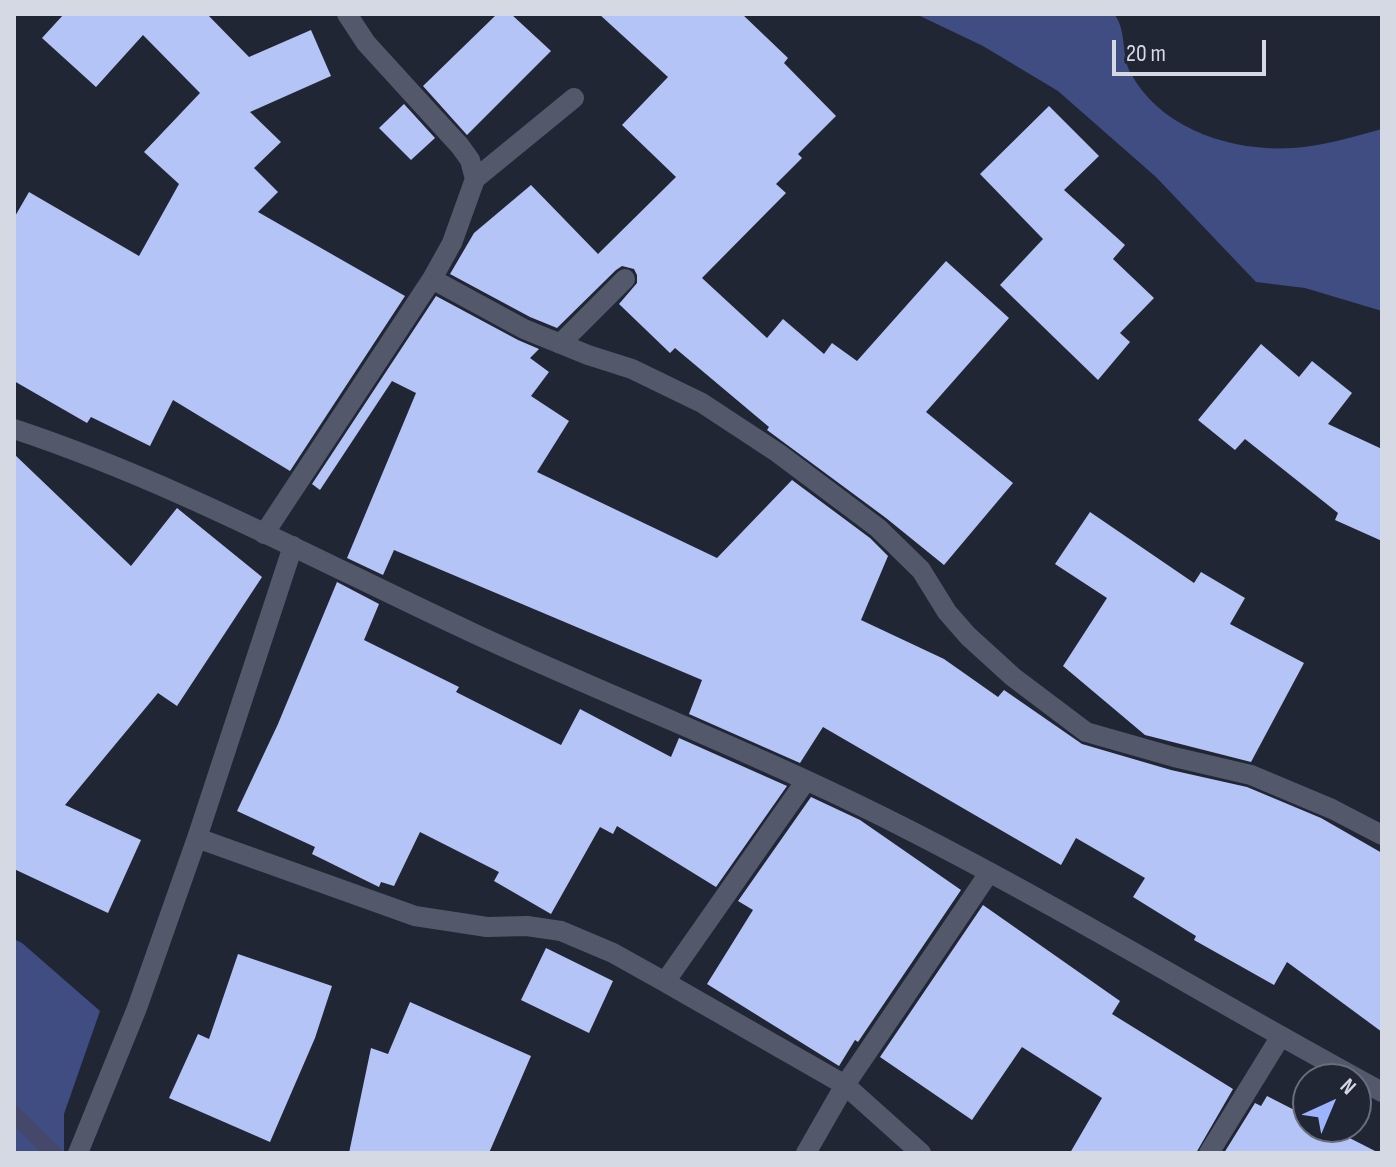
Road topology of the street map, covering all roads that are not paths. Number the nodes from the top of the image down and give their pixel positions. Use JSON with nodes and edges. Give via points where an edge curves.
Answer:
{"nodes":[{"id":1,"x":347,"y":14,"type":"edge"},
{"id":2,"x":574,"y":98,"type":"dead end"},
{"id":3,"x":475,"y":179,"type":"junction"},
{"id":4,"x":432,"y":279,"type":"junction"},
{"id":5,"x":625,"y":279,"type":"dead end"},
{"id":6,"x":560,"y":344,"type":"junction"},
{"id":7,"x":14,"y":429,"type":"edge"},
{"id":8,"x":264,"y":534,"type":"junction"},
{"id":9,"x":293,"y":546,"type":"junction"},
{"id":10,"x":805,"y":782,"type":"junction"},
{"id":11,"x":1382,"y":835,"type":"edge"},
{"id":12,"x":197,"y":838,"type":"junction"},
{"id":13,"x":989,"y":873,"type":"junction"},
{"id":14,"x":665,"y":982,"type":"junction"},
{"id":15,"x":1281,"y":1036,"type":"junction"},
{"id":16,"x":845,"y":1085,"type":"junction"},
{"id":17,"x":1382,"y":1092,"type":"edge"},
{"id":18,"x":78,"y":1153,"type":"edge"},
{"id":19,"x":806,"y":1153,"type":"edge"},
{"id":20,"x":921,"y":1153,"type":"edge"},
{"id":21,"x":1209,"y":1153,"type":"edge"}],
"edges":[{"from":1,"to":3,"type":"street","via":[[366,43],[460,146]]},
{"from":2,"to":3,"type":"street"},
{"from":3,"to":4,"type":"street","via":[[452,243]]},
{"from":4,"to":6,"type":"street"},
{"from":4,"to":8,"type":"street"},
{"from":5,"to":6,"type":"street"},
{"from":6,"to":11,"type":"street","via":[[632,369],[702,403],[816,480],[921,570],[968,636],[1086,732],[1251,775]]},
{"from":7,"to":8,"type":"street","via":[[85,452]]},
{"from":8,"to":9,"type":"street"},
{"from":9,"to":10,"type":"street"},
{"from":9,"to":12,"type":"street"},
{"from":10,"to":13,"type":"street"},
{"from":10,"to":14,"type":"street"},
{"from":12,"to":14,"type":"street","via":[[415,916],[561,931]]},
{"from":12,"to":18,"type":"street"},
{"from":13,"to":15,"type":"street"},
{"from":13,"to":16,"type":"street"},
{"from":14,"to":16,"type":"street"},
{"from":15,"to":17,"type":"street"},
{"from":15,"to":21,"type":"street"},
{"from":16,"to":19,"type":"street"},
{"from":16,"to":20,"type":"street"}]}
